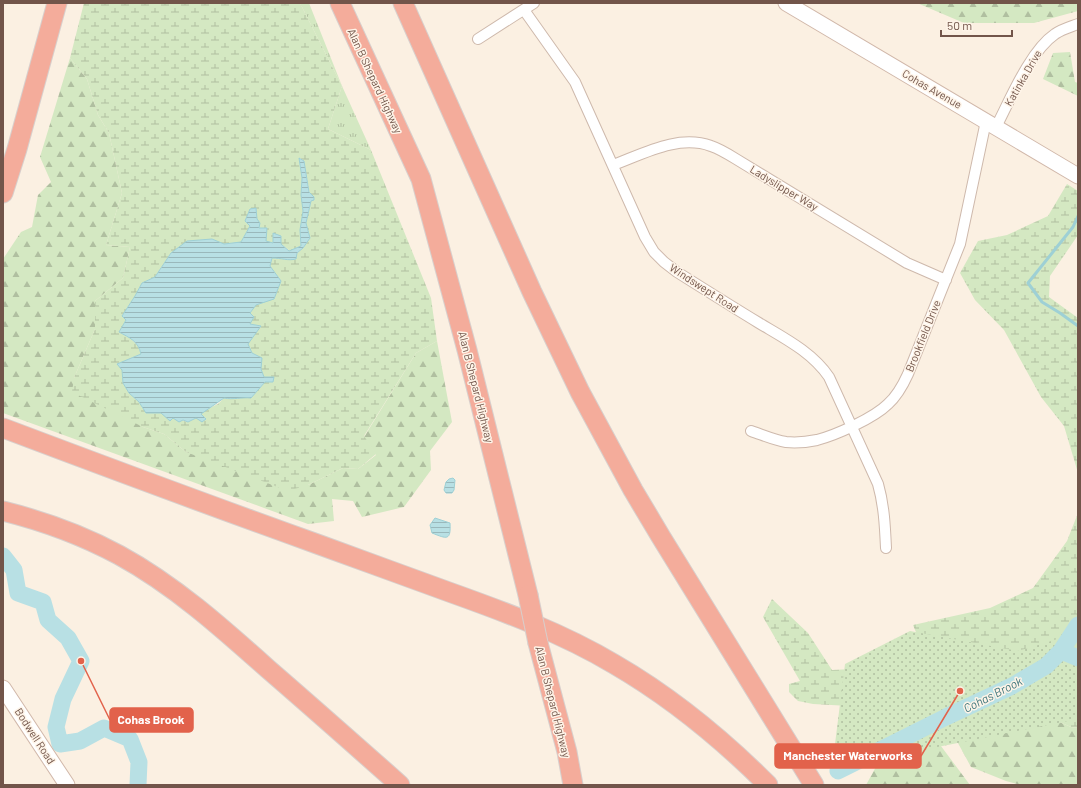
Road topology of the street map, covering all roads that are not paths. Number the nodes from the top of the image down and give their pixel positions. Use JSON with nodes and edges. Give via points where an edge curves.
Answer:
{"nodes":[{"id":1,"x":57,"y":3,"type":"edge"},
{"id":2,"x":340,"y":3,"type":"edge"},
{"id":3,"x":403,"y":3,"type":"edge"},
{"id":4,"x":534,"y":3,"type":"edge"},
{"id":5,"x":786,"y":3,"type":"edge"},
{"id":6,"x":524,"y":10,"type":"junction"},
{"id":7,"x":1078,"y":24,"type":"edge"},
{"id":8,"x":478,"y":39,"type":"dead end"},
{"id":9,"x":991,"y":124,"type":"junction"},
{"id":10,"x":613,"y":166,"type":"junction"},
{"id":11,"x":1078,"y":176,"type":"edge"},
{"id":12,"x":3,"y":193,"type":"edge"},
{"id":13,"x":946,"y":280,"type":"junction"},
{"id":14,"x":852,"y":426,"type":"junction"},
{"id":15,"x":3,"y":428,"type":"edge"},
{"id":16,"x":751,"y":431,"type":"dead end"},
{"id":17,"x":3,"y":511,"type":"edge"},
{"id":18,"x":886,"y":548,"type":"dead end"},
{"id":19,"x":3,"y":688,"type":"edge"},
{"id":20,"x":66,"y":785,"type":"edge"},
{"id":21,"x":400,"y":785,"type":"edge"},
{"id":22,"x":573,"y":785,"type":"edge"},
{"id":23,"x":768,"y":785,"type":"edge"},
{"id":24,"x":814,"y":785,"type":"edge"}],
"edges":[{"from":1,"to":12,"type":"highway","via":[[18,149]]},
{"from":2,"to":22,"type":"highway","name":"Alan B Shepard Highway","bridge":true,"via":[[421,179],[467,350]]},
{"from":3,"to":24,"type":"highway","via":[[532,292],[584,399],[661,537]]},
{"from":4,"to":6,"type":"street"},
{"from":5,"to":9,"type":"street","name":"Cohas Avenue"},
{"from":6,"to":8,"type":"street"},
{"from":6,"to":10,"type":"street","name":"Windswept Road","via":[[575,82]]},
{"from":7,"to":9,"type":"street","name":"Katinka Drive","via":[[1055,34],[1042,46]]},
{"from":9,"to":11,"type":"street","name":"Cohas Avenue"},
{"from":9,"to":13,"type":"street","name":"Brookfield Drive","via":[[962,238]]},
{"from":10,"to":13,"type":"street","name":"Ladyslipper Way","via":[[671,144],[710,146],[736,159],[907,263]]},
{"from":10,"to":14,"type":"street","name":"Windswept Road","via":[[654,252],[677,272],[812,357],[829,377]]},
{"from":13,"to":14,"type":"street","name":"Brookfield Drive","via":[[902,386],[888,404],[868,419]]},
{"from":14,"to":16,"type":"street","name":"Brookfield Drive","via":[[822,438],[797,442],[776,440]]},
{"from":14,"to":18,"type":"street","name":"Windswept Road","via":[[882,498]]},
{"from":15,"to":23,"type":"highway","via":[[492,607],[559,636],[612,663],[668,698],[721,739]]},
{"from":17,"to":21,"type":"highway","via":[[58,527],[89,540],[175,590],[227,632]]},
{"from":19,"to":20,"type":"street","name":"Bodwell Road"}]}
